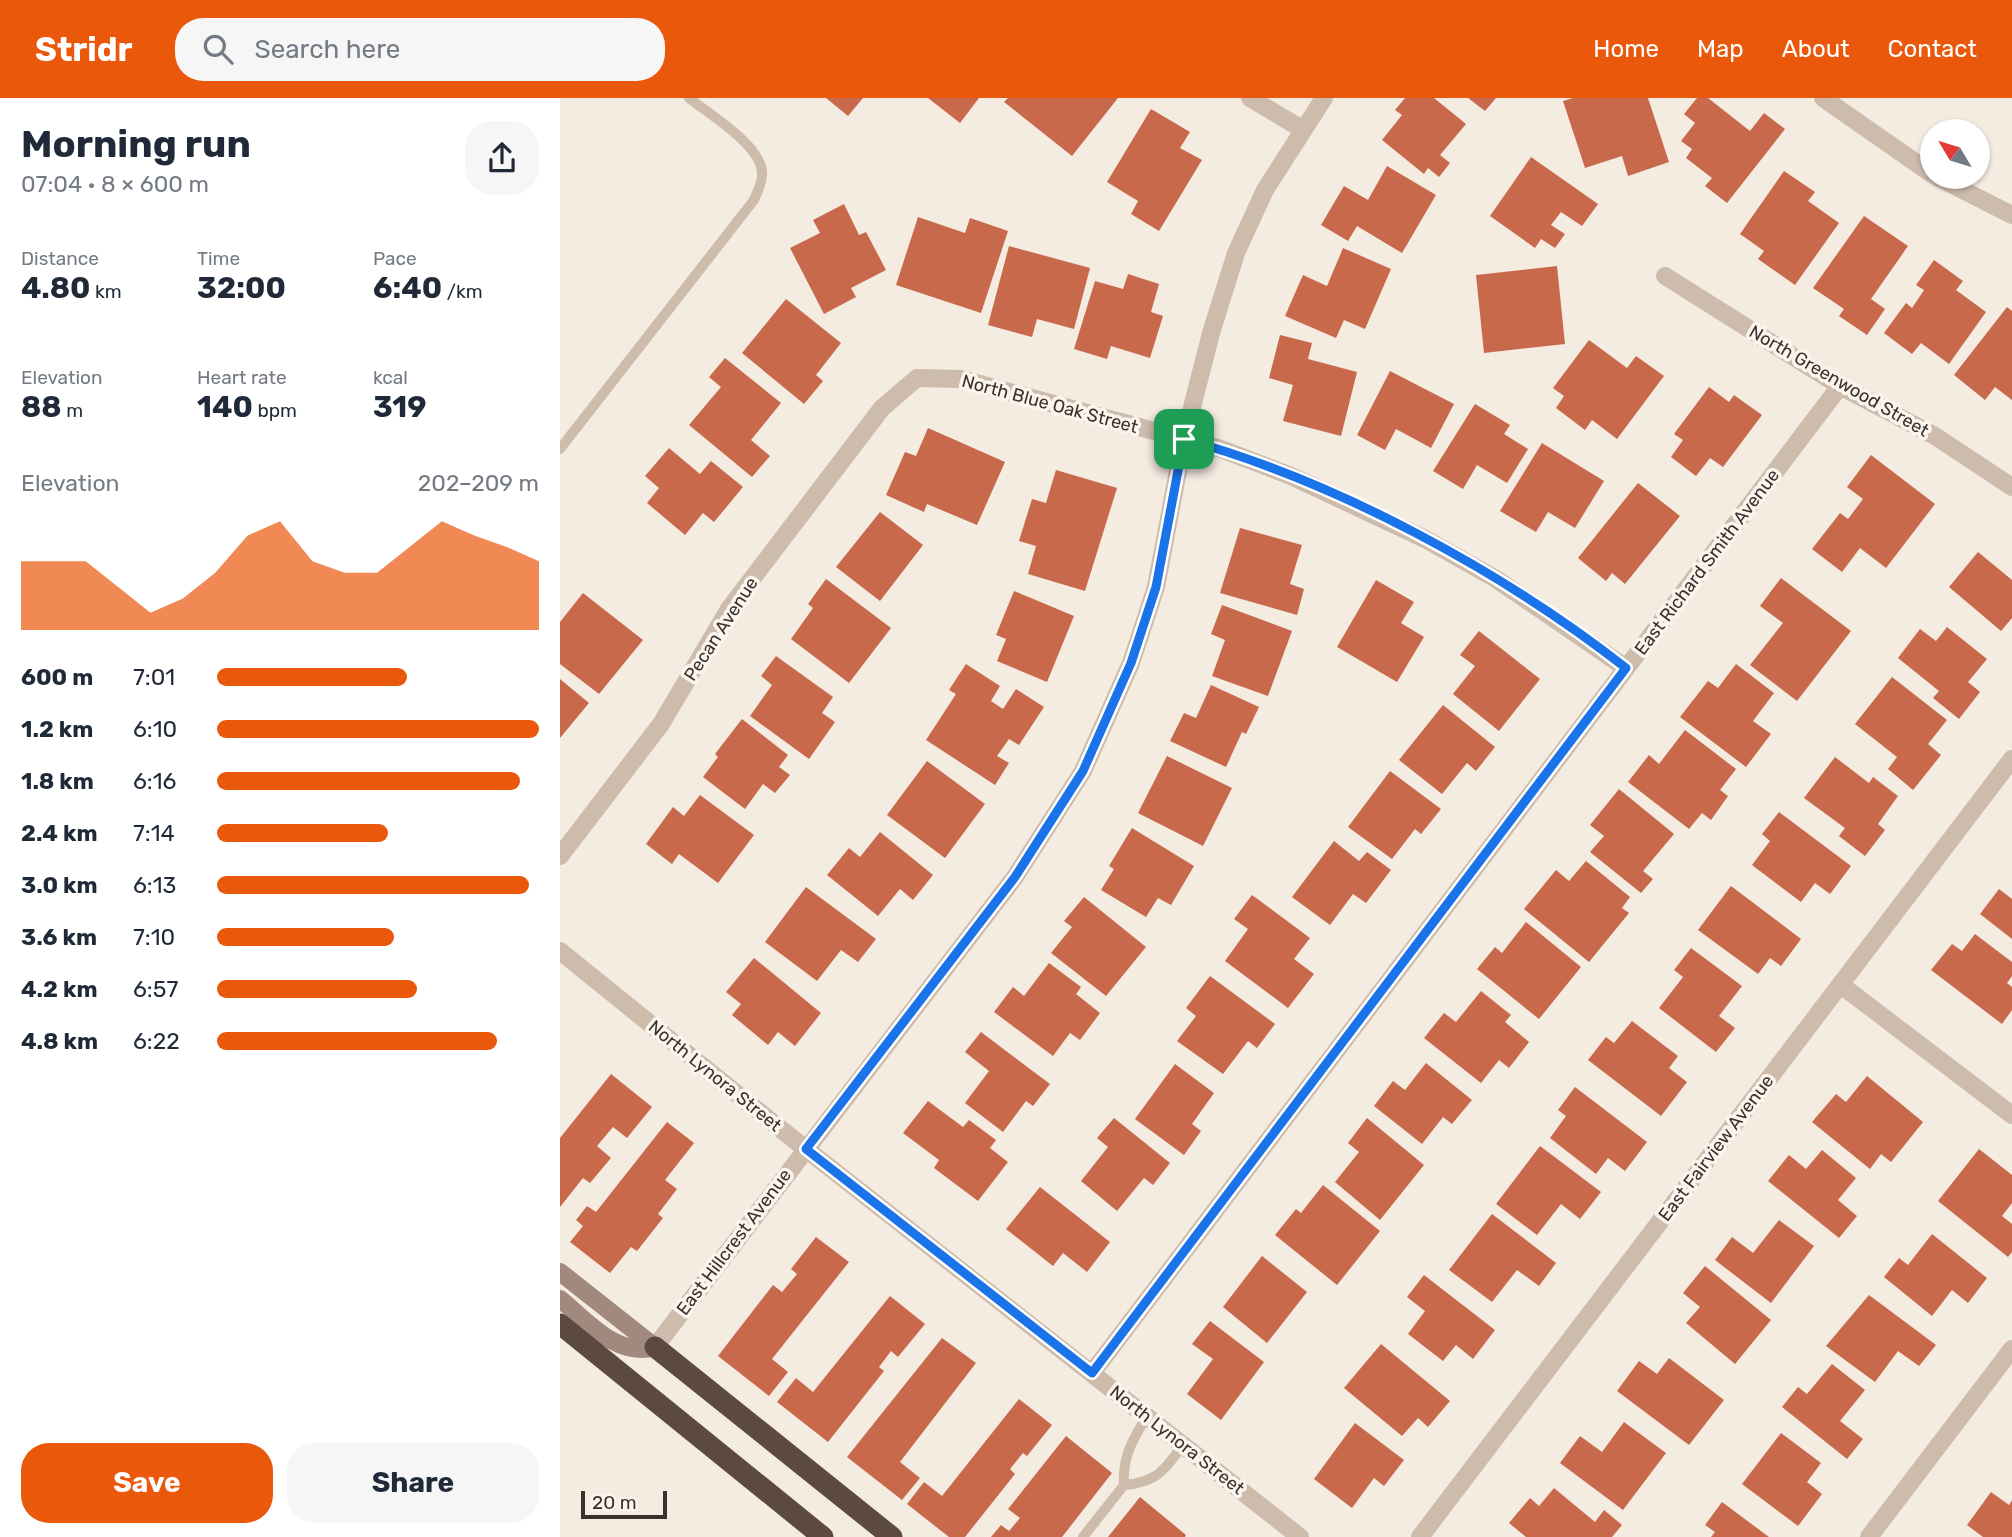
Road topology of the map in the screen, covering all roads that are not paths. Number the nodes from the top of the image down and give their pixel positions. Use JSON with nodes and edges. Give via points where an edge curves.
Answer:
{"nodes":[{"id":1,"x":688,"y":98,"type":"edge"},
{"id":2,"x":1250,"y":98,"type":"edge"},
{"id":3,"x":1324,"y":98,"type":"edge"},
{"id":4,"x":1823,"y":98,"type":"edge"},
{"id":5,"x":1303,"y":129,"type":"junction"},
{"id":6,"x":1920,"y":166,"type":"edge"},
{"id":7,"x":1961,"y":189,"type":"edge"},
{"id":8,"x":2012,"y":215,"type":"edge"},
{"id":9,"x":1665,"y":276,"type":"dead end"},
{"id":10,"x":917,"y":378,"type":"joint"},
{"id":11,"x":1840,"y":386,"type":"junction"},
{"id":12,"x":1184,"y":439,"type":"junction"},
{"id":13,"x":560,"y":449,"type":"edge"},
{"id":14,"x":2012,"y":487,"type":"edge"},
{"id":15,"x":1626,"y":668,"type":"junction"},
{"id":16,"x":2012,"y":759,"type":"edge"},
{"id":17,"x":560,"y":856,"type":"edge"},
{"id":18,"x":560,"y":951,"type":"edge"},
{"id":19,"x":1841,"y":985,"type":"junction"},
{"id":20,"x":2012,"y":1115,"type":"edge"},
{"id":21,"x":806,"y":1149,"type":"junction"},
{"id":22,"x":560,"y":1272,"type":"edge"},
{"id":23,"x":560,"y":1299,"type":"edge"},
{"id":24,"x":560,"y":1324,"type":"edge"},
{"id":25,"x":654,"y":1347,"type":"junction"},
{"id":26,"x":2012,"y":1349,"type":"edge"},
{"id":27,"x":1092,"y":1373,"type":"junction"},
{"id":28,"x":1147,"y":1416,"type":"junction"},
{"id":29,"x":1183,"y":1445,"type":"junction"},
{"id":30,"x":1124,"y":1485,"type":"junction"},
{"id":31,"x":1293,"y":1535,"type":"edge"},
{"id":32,"x":823,"y":1537,"type":"edge"},
{"id":33,"x":892,"y":1537,"type":"edge"},
{"id":34,"x":1083,"y":1537,"type":"edge"},
{"id":35,"x":1420,"y":1537,"type":"edge"},
{"id":36,"x":1869,"y":1537,"type":"edge"}],
"edges":[{"from":1,"to":13,"type":"lane","via":[[749,145],[758,158],[762,174],[754,200]]},
{"from":2,"to":5,"type":"street"},
{"from":3,"to":5,"type":"street","name":"East Hillcrest Avenue"},
{"from":4,"to":6,"type":"street"},
{"from":5,"to":12,"type":"street","name":"East Hillcrest Avenue","via":[[1265,190],[1236,253]]},
{"from":7,"to":8,"type":"street"},
{"from":9,"to":11,"type":"street","name":"North Greenwood Street"},
{"from":10,"to":12,"type":"street","name":"North Blue Oak Street","via":[[961,379]]},
{"from":10,"to":17,"type":"street","name":"Pecan Avenue","via":[[882,408],[729,609],[661,724]]},
{"from":11,"to":14,"type":"street","name":"North Greenwood Street","via":[[1935,436]]},
{"from":11,"to":15,"type":"street","name":"East Richard Smith Avenue"},
{"from":12,"to":15,"type":"street","name":"North Blue Oak Street","via":[[1291,476],[1425,540],[1496,579]]},
{"from":12,"to":21,"type":"street","name":"East Hillcrest Avenue","via":[[1156,587],[1126,674],[1083,771],[1015,877]]},
{"from":15,"to":27,"type":"street","name":"East Richard Smith Avenue"},
{"from":16,"to":19,"type":"street","name":"East Fairview Avenue"},
{"from":18,"to":21,"type":"street","name":"North Lynora Street"},
{"from":19,"to":20,"type":"street"},
{"from":19,"to":35,"type":"street","name":"East Fairview Avenue"},
{"from":21,"to":25,"type":"street","name":"East Hillcrest Avenue"},
{"from":21,"to":27,"type":"street","name":"North Lynora Street"},
{"from":22,"to":25,"type":"main road"},
{"from":23,"to":25,"type":"main road","via":[[624,1347],[642,1351]]},
{"from":24,"to":32,"type":"highway"},
{"from":25,"to":33,"type":"highway"},
{"from":26,"to":36,"type":"street"},
{"from":27,"to":28,"type":"street","name":"North Lynora Street"},
{"from":28,"to":29,"type":"street","name":"North Lynora Street"},
{"from":28,"to":30,"type":"lane","via":[[1128,1448]]},
{"from":29,"to":30,"type":"lane","via":[[1160,1475]]},
{"from":29,"to":31,"type":"street","name":"North Lynora Street"},
{"from":30,"to":34,"type":"lane"}]}
